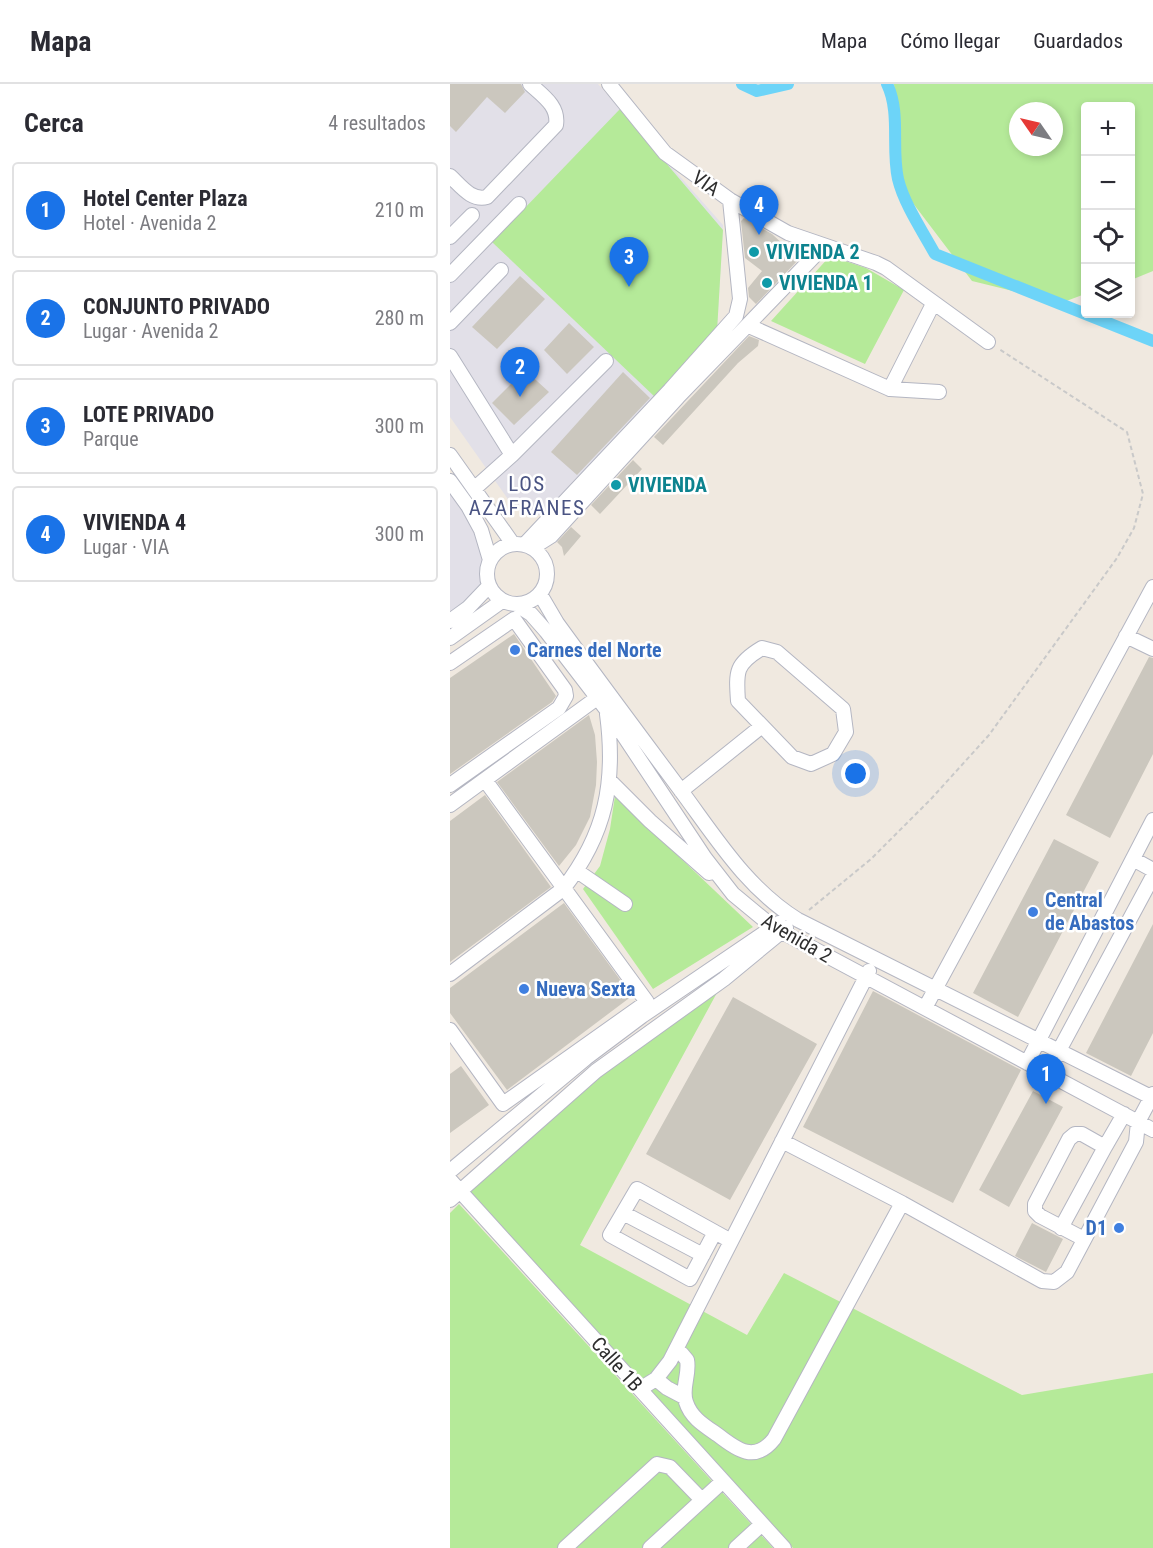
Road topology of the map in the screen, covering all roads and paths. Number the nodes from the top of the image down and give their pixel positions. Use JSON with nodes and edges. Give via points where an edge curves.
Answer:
{"nodes":[{"id":1,"x":530,"y":84,"type":"edge"},
{"id":2,"x":609,"y":84,"type":"edge"},
{"id":3,"x":450,"y":176,"type":"edge"},
{"id":4,"x":730,"y":200,"type":"junction"},
{"id":5,"x":519,"y":204,"type":"dead end"},
{"id":6,"x":472,"y":215,"type":"dead end"},
{"id":7,"x":450,"y":237,"type":"edge"},
{"id":8,"x":824,"y":246,"type":"junction"},
{"id":9,"x":501,"y":270,"type":"dead end"},
{"id":10,"x":450,"y":275,"type":"edge"},
{"id":11,"x":933,"y":304,"type":"junction"},
{"id":12,"x":450,"y":322,"type":"edge"},
{"id":13,"x":749,"y":326,"type":"junction"},
{"id":14,"x":988,"y":342,"type":"joint"},
{"id":15,"x":450,"y":356,"type":"edge"},
{"id":16,"x":606,"y":361,"type":"dead end"},
{"id":17,"x":890,"y":389,"type":"junction"},
{"id":18,"x":939,"y":392,"type":"dead end"},
{"id":19,"x":674,"y":394,"type":"junction"},
{"id":20,"x":450,"y":455,"type":"edge"},
{"id":21,"x":512,"y":455,"type":"junction"},
{"id":22,"x":450,"y":482,"type":"edge"},
{"id":23,"x":474,"y":489,"type":"junction"},
{"id":24,"x":523,"y":545,"type":"junction"},
{"id":25,"x":490,"y":560,"type":"junction"},
{"id":26,"x":489,"y":586,"type":"junction"},
{"id":27,"x":1153,"y":587,"type":"edge"},
{"id":28,"x":540,"y":594,"type":"junction"},
{"id":29,"x":509,"y":603,"type":"junction"},
{"id":30,"x":514,"y":619,"type":"junction"},
{"id":31,"x":450,"y":621,"type":"edge"},
{"id":32,"x":1126,"y":636,"type":"junction"},
{"id":33,"x":450,"y":638,"type":"edge"},
{"id":34,"x":1153,"y":649,"type":"edge"},
{"id":35,"x":450,"y":663,"type":"edge"},
{"id":36,"x":597,"y":698,"type":"junction"},
{"id":37,"x":606,"y":710,"type":"junction"},
{"id":38,"x":762,"y":726,"type":"junction"},
{"id":39,"x":485,"y":780,"type":"junction"},
{"id":40,"x":610,"y":781,"type":"junction"},
{"id":41,"x":450,"y":784,"type":"edge"},
{"id":42,"x":681,"y":791,"type":"junction"},
{"id":43,"x":450,"y":805,"type":"edge"},
{"id":44,"x":1153,"y":820,"type":"edge"},
{"id":45,"x":1132,"y":860,"type":"junction"},
{"id":46,"x":1153,"y":870,"type":"edge"},
{"id":47,"x":577,"y":871,"type":"junction"},
{"id":48,"x":1153,"y":876,"type":"edge"},
{"id":49,"x":563,"y":889,"type":"junction"},
{"id":50,"x":733,"y":894,"type":"junction"},
{"id":51,"x":625,"y":904,"type":"dead end"},
{"id":52,"x":794,"y":917,"type":"junction"},
{"id":53,"x":777,"y":929,"type":"junction"},
{"id":54,"x":876,"y":959,"type":"junction"},
{"id":55,"x":450,"y":974,"type":"edge"},
{"id":56,"x":867,"y":977,"type":"junction"},
{"id":57,"x":936,"y":989,"type":"junction"},
{"id":58,"x":1060,"y":1000,"type":"junction"},
{"id":59,"x":925,"y":1008,"type":"junction"},
{"id":60,"x":1081,"y":1010,"type":"junction"},
{"id":61,"x":450,"y":1030,"type":"edge"},
{"id":62,"x":1039,"y":1041,"type":"junction"},
{"id":63,"x":462,"y":1047,"type":"junction"},
{"id":64,"x":1059,"y":1051,"type":"junction"},
{"id":65,"x":450,"y":1056,"type":"edge"},
{"id":66,"x":1027,"y":1063,"type":"junction"},
{"id":67,"x":1047,"y":1073,"type":"junction"},
{"id":68,"x":1152,"y":1097,"type":"edge"},
{"id":69,"x":1124,"y":1114,"type":"junction"},
{"id":70,"x":1138,"y":1122,"type":"junction"},
{"id":71,"x":1153,"y":1131,"type":"edge"},
{"id":72,"x":783,"y":1141,"type":"junction"},
{"id":73,"x":1136,"y":1142,"type":"junction"},
{"id":74,"x":1105,"y":1147,"type":"junction"},
{"id":75,"x":450,"y":1171,"type":"edge"},
{"id":76,"x":450,"y":1180,"type":"edge"},
{"id":77,"x":455,"y":1196,"type":"edge"},
{"id":78,"x":902,"y":1203,"type":"junction"},
{"id":79,"x":623,"y":1213,"type":"junction"},
{"id":80,"x":1061,"y":1228,"type":"junction"},
{"id":81,"x":715,"y":1232,"type":"junction"},
{"id":82,"x":1084,"y":1239,"type":"junction"},
{"id":83,"x":731,"y":1241,"type":"junction"},
{"id":84,"x":703,"y":1255,"type":"junction"},
{"id":85,"x":675,"y":1351,"type":"junction"},
{"id":86,"x":656,"y":1379,"type":"junction"},
{"id":87,"x":640,"y":1389,"type":"junction"},
{"id":88,"x":684,"y":1397,"type":"junction"},
{"id":89,"x":723,"y":1481,"type":"junction"},
{"id":90,"x":702,"y":1500,"type":"junction"},
{"id":91,"x":762,"y":1524,"type":"junction"},
{"id":92,"x":565,"y":1548,"type":"edge"},
{"id":93,"x":650,"y":1548,"type":"edge"},
{"id":94,"x":736,"y":1548,"type":"edge"},
{"id":95,"x":784,"y":1548,"type":"edge"}],
"edges":[{"from":1,"to":3,"type":"street","via":[[553,107],[556,125],[487,196],[473,197]]},
{"from":2,"to":4,"type":"street","name":"VIA","via":[[664,153]]},
{"from":4,"to":8,"type":"street","name":"VIA","via":[[788,233]]},
{"from":4,"to":19,"type":"street","via":[[739,308]]},
{"from":5,"to":10,"type":"street"},
{"from":6,"to":7,"type":"street"},
{"from":8,"to":11,"type":"street","name":"VIA","via":[[886,268]]},
{"from":8,"to":13,"type":"street"},
{"from":9,"to":12,"type":"street"},
{"from":11,"to":14,"type":"street","name":"VIA"},
{"from":11,"to":17,"type":"street"},
{"from":13,"to":17,"type":"street"},
{"from":13,"to":19,"type":"street"},
{"from":14,"to":52,"type":"path","via":[[1127,432],[1143,495],[1139,516],[1099,584],[989,735],[871,859]]},
{"from":15,"to":21,"type":"street"},
{"from":16,"to":21,"type":"street"},
{"from":17,"to":18,"type":"street"},
{"from":19,"to":24,"type":"street","via":[[551,536]]},
{"from":20,"to":23,"type":"street"},
{"from":21,"to":23,"type":"street"},
{"from":22,"to":25,"type":"street","via":[[481,530]]},
{"from":23,"to":24,"type":"street"},
{"from":24,"to":25,"type":"street","via":[[504,547]]},
{"from":24,"to":28,"type":"street","via":[[540,555],[545,564],[547,574]]},
{"from":25,"to":26,"type":"street"},
{"from":26,"to":29,"type":"street"},
{"from":26,"to":31,"type":"street"},
{"from":27,"to":32,"type":"street"},
{"from":28,"to":29,"type":"street","via":[[526,603]]},
{"from":28,"to":42,"type":"street","name":"Avenida 2","via":[[556,623]]},
{"from":29,"to":30,"type":"street"},
{"from":29,"to":33,"type":"street"},
{"from":29,"to":36,"type":"street","name":"Avenida 2","via":[[531,614]]},
{"from":30,"to":35,"type":"street"},
{"from":30,"to":41,"type":"street","via":[[566,696],[559,708]]},
{"from":32,"to":34,"type":"street"},
{"from":32,"to":57,"type":"street"},
{"from":36,"to":37,"type":"street","name":"Avenida 2"},
{"from":36,"to":39,"type":"street"},
{"from":37,"to":40,"type":"street"},
{"from":37,"to":50,"type":"street","name":"Avenida 2"},
{"from":38,"to":38,"type":"street","via":[[792,757],[811,764],[833,754],[846,732],[843,709],[777,652],[762,648],[746,658],[736,676],[738,701]]},
{"from":38,"to":42,"type":"street"},
{"from":39,"to":43,"type":"street"},
{"from":39,"to":49,"type":"street"},
{"from":40,"to":47,"type":"street","via":[[593,842]]},
{"from":40,"to":50,"type":"street"},
{"from":42,"to":52,"type":"street","name":"Avenida 2","via":[[745,876]]},
{"from":44,"to":45,"type":"street"},
{"from":45,"to":46,"type":"street"},
{"from":45,"to":58,"type":"street"},
{"from":47,"to":49,"type":"street"},
{"from":47,"to":51,"type":"street"},
{"from":48,"to":60,"type":"street"},
{"from":49,"to":55,"type":"street"},
{"from":49,"to":63,"type":"street","via":[[647,1002],[503,1104]]},
{"from":50,"to":53,"type":"street","name":"Avenida 2"},
{"from":52,"to":53,"type":"street"},
{"from":52,"to":54,"type":"street","name":"Avenida 2"},
{"from":53,"to":56,"type":"street","name":"Avenida 2"},
{"from":53,"to":75,"type":"street","via":[[604,1044]]},
{"from":53,"to":77,"type":"street","via":[[724,979],[596,1071]]},
{"from":54,"to":56,"type":"street"},
{"from":54,"to":57,"type":"street","name":"Avenida 2"},
{"from":56,"to":59,"type":"street","name":"Avenida 2"},
{"from":56,"to":72,"type":"street"},
{"from":57,"to":59,"type":"street"},
{"from":57,"to":62,"type":"street","name":"Avenida 2"},
{"from":58,"to":60,"type":"street"},
{"from":58,"to":62,"type":"street"},
{"from":59,"to":66,"type":"street","name":"Avenida 2"},
{"from":60,"to":64,"type":"street"},
{"from":61,"to":63,"type":"street"},
{"from":62,"to":64,"type":"street","name":"Avenida 2"},
{"from":62,"to":66,"type":"street"},
{"from":63,"to":65,"type":"street"},
{"from":64,"to":67,"type":"street"},
{"from":64,"to":68,"type":"street","name":"Avenida 2"},
{"from":66,"to":67,"type":"street","name":"Avenida 2"},
{"from":67,"to":69,"type":"street","name":"Avenida 2"},
{"from":68,"to":70,"type":"street"},
{"from":69,"to":70,"type":"street","name":"Avenida 2"},
{"from":69,"to":74,"type":"street"},
{"from":70,"to":71,"type":"street","name":"Avenida 2"},
{"from":70,"to":73,"type":"street"},
{"from":71,"to":73,"type":"street"},
{"from":72,"to":78,"type":"street"},
{"from":72,"to":83,"type":"street"},
{"from":73,"to":82,"type":"street"},
{"from":74,"to":80,"type":"street"},
{"from":74,"to":80,"type":"street","via":[[1082,1134],[1069,1139],[1035,1204],[1040,1216]]},
{"from":76,"to":77,"type":"street","name":"Calle 1B"},
{"from":77,"to":87,"type":"street","name":"Calle 1B"},
{"from":78,"to":82,"type":"street","via":[[1042,1281],[1054,1282],[1067,1272]]},
{"from":78,"to":88,"type":"street","via":[[774,1439],[766,1447],[748,1452],[736,1449],[701,1423]]},
{"from":79,"to":81,"type":"street","via":[[637,1189]]},
{"from":79,"to":84,"type":"street"},
{"from":79,"to":84,"type":"street","via":[[610,1235],[690,1279]]},
{"from":80,"to":82,"type":"street"},
{"from":81,"to":83,"type":"street"},
{"from":81,"to":84,"type":"street"},
{"from":83,"to":85,"type":"street"},
{"from":85,"to":86,"type":"street"},
{"from":85,"to":88,"type":"street","via":[[685,1356],[688,1365]]},
{"from":86,"to":87,"type":"street"},
{"from":86,"to":88,"type":"street"},
{"from":87,"to":89,"type":"street","name":"Calle 1B"},
{"from":89,"to":90,"type":"street"},
{"from":89,"to":91,"type":"street","name":"Calle 1B"},
{"from":90,"to":92,"type":"street","via":[[670,1467],[657,1464]]},
{"from":90,"to":93,"type":"street"},
{"from":91,"to":94,"type":"street"},
{"from":91,"to":95,"type":"street","name":"Calle 1B"}]}
